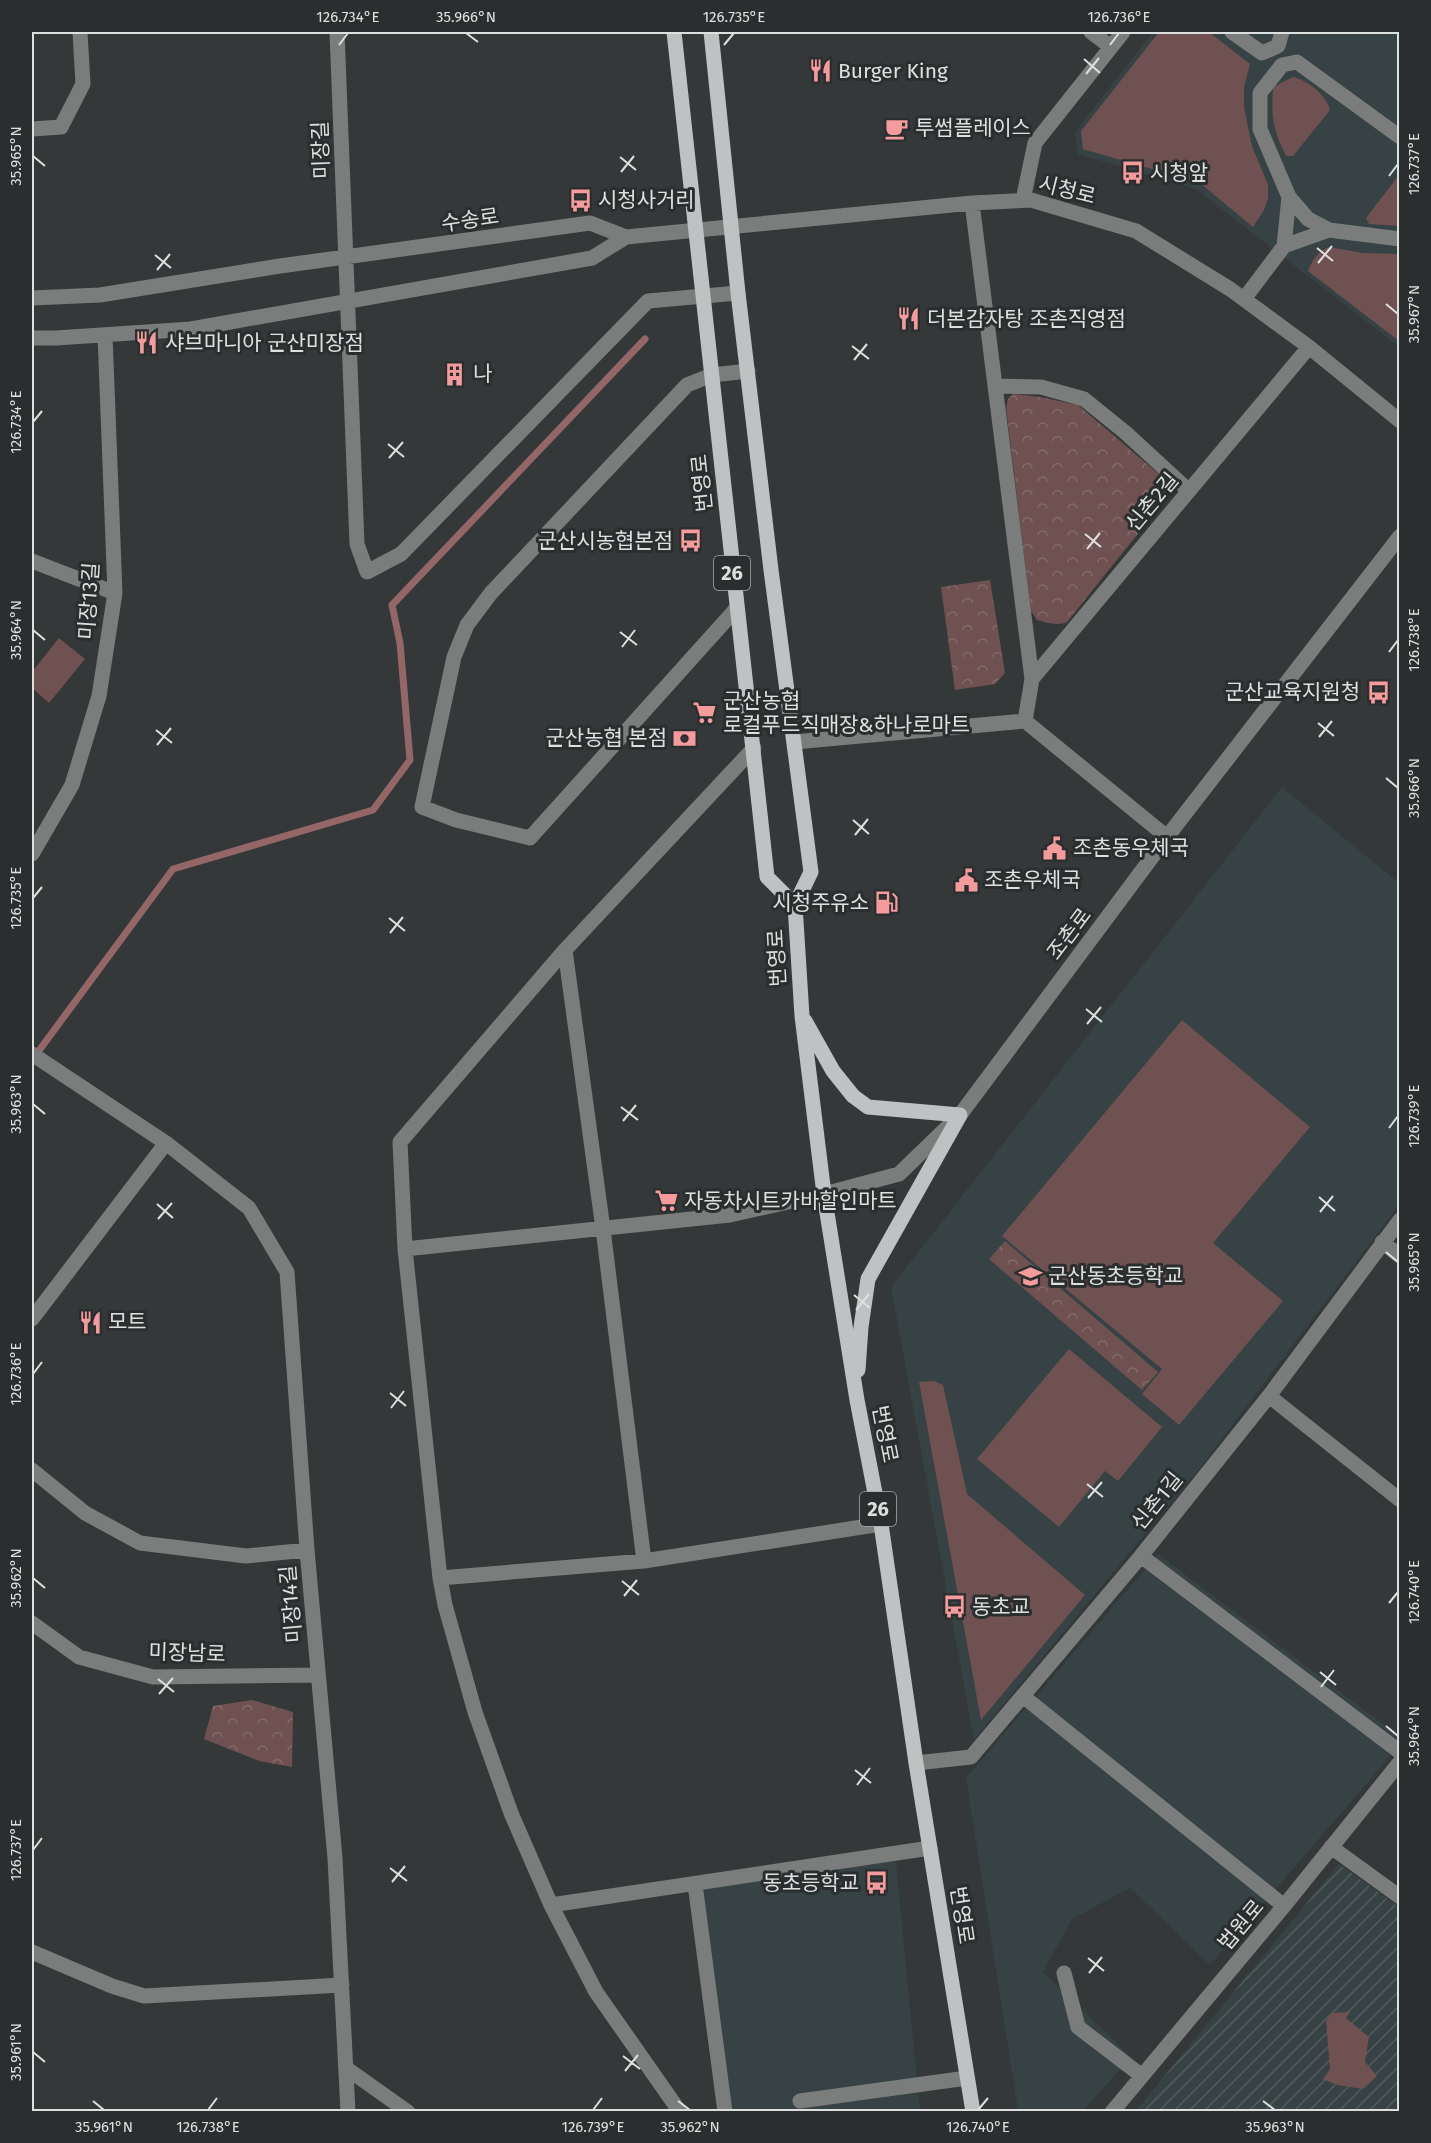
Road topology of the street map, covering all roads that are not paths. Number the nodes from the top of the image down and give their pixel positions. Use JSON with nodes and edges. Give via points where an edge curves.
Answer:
{"nodes":[{"id":1,"x":80,"y":32,"type":"edge"},
{"id":2,"x":337,"y":32,"type":"edge"},
{"id":3,"x":348,"y":32,"type":"edge"},
{"id":4,"x":674,"y":32,"type":"edge"},
{"id":5,"x":711,"y":32,"type":"edge"},
{"id":6,"x":1090,"y":32,"type":"edge"},
{"id":7,"x":1123,"y":32,"type":"edge"},
{"id":8,"x":1232,"y":32,"type":"edge"},
{"id":9,"x":1280,"y":39,"type":"edge"},
{"id":10,"x":1111,"y":47,"type":"junction"},
{"id":11,"x":1282,"y":64,"type":"junction"},
{"id":12,"x":32,"y":129,"type":"edge"},
{"id":13,"x":1400,"y":137,"type":"edge"},
{"id":14,"x":1289,"y":197,"type":"junction"},
{"id":15,"x":1023,"y":200,"type":"junction"},
{"id":16,"x":972,"y":203,"type":"junction"},
{"id":17,"x":732,"y":227,"type":"junction"},
{"id":18,"x":1329,"y":230,"type":"junction"},
{"id":19,"x":694,"y":231,"type":"junction"},
{"id":20,"x":626,"y":237,"type":"junction"},
{"id":21,"x":1400,"y":239,"type":"edge"},
{"id":22,"x":1284,"y":246,"type":"junction"},
{"id":23,"x":346,"y":263,"type":"junction"},
{"id":24,"x":738,"y":293,"type":"junction"},
{"id":25,"x":702,"y":296,"type":"junction"},
{"id":26,"x":32,"y":298,"type":"edge"},
{"id":27,"x":1244,"y":299,"type":"junction"},
{"id":28,"x":348,"y":301,"type":"junction"},
{"id":29,"x":105,"y":335,"type":"junction"},
{"id":30,"x":32,"y":338,"type":"edge"},
{"id":31,"x":1309,"y":347,"type":"junction"},
{"id":32,"x":748,"y":371,"type":"junction"},
{"id":33,"x":712,"y":375,"type":"junction"},
{"id":34,"x":995,"y":386,"type":"junction"},
{"id":35,"x":1400,"y":421,"type":"edge"},
{"id":36,"x":1189,"y":491,"type":"junction"},
{"id":37,"x":1400,"y":536,"type":"edge"},
{"id":38,"x":32,"y":561,"type":"edge"},
{"id":39,"x":115,"y":593,"type":"junction"},
{"id":40,"x":736,"y":609,"type":"junction"},
{"id":41,"x":1032,"y":679,"type":"junction"},
{"id":42,"x":1025,"y":721,"type":"junction"},
{"id":43,"x":795,"y":742,"type":"junction"},
{"id":44,"x":754,"y":748,"type":"junction"},
{"id":45,"x":1167,"y":837,"type":"junction"},
{"id":46,"x":32,"y":854,"type":"edge"},
{"id":47,"x":795,"y":905,"type":"junction"},
{"id":48,"x":565,"y":950,"type":"junction"},
{"id":49,"x":801,"y":1016,"type":"junction"},
{"id":50,"x":32,"y":1054,"type":"edge"},
{"id":51,"x":960,"y":1115,"type":"junction"},
{"id":52,"x":166,"y":1143,"type":"junction"},
{"id":53,"x":824,"y":1194,"type":"junction"},
{"id":54,"x":1400,"y":1220,"type":"edge"},
{"id":55,"x":603,"y":1229,"type":"junction"},
{"id":56,"x":1382,"y":1242,"type":"junction"},
{"id":57,"x":405,"y":1249,"type":"junction"},
{"id":58,"x":1400,"y":1256,"type":"edge"},
{"id":59,"x":32,"y":1319,"type":"edge"},
{"id":60,"x":1269,"y":1396,"type":"junction"},
{"id":61,"x":857,"y":1400,"type":"junction"},
{"id":62,"x":32,"y":1470,"type":"edge"},
{"id":63,"x":1400,"y":1500,"type":"edge"},
{"id":64,"x":881,"y":1524,"type":"junction"},
{"id":65,"x":307,"y":1550,"type":"junction"},
{"id":66,"x":1141,"y":1556,"type":"junction"},
{"id":67,"x":644,"y":1561,"type":"junction"},
{"id":68,"x":440,"y":1578,"type":"junction"},
{"id":69,"x":32,"y":1623,"type":"edge"},
{"id":70,"x":318,"y":1675,"type":"junction"},
{"id":71,"x":1024,"y":1696,"type":"junction"},
{"id":72,"x":1400,"y":1752,"type":"edge"},
{"id":73,"x":1400,"y":1762,"type":"edge"},
{"id":74,"x":916,"y":1763,"type":"junction"},
{"id":75,"x":1331,"y":1847,"type":"junction"},
{"id":76,"x":930,"y":1848,"type":"junction"},
{"id":77,"x":695,"y":1884,"type":"junction"},
{"id":78,"x":1400,"y":1897,"type":"edge"},
{"id":79,"x":551,"y":1905,"type":"junction"},
{"id":80,"x":1284,"y":1906,"type":"junction"},
{"id":81,"x":32,"y":1952,"type":"edge"},
{"id":82,"x":1064,"y":1973,"type":"dead end"},
{"id":83,"x":342,"y":1985,"type":"junction"},
{"id":84,"x":346,"y":2068,"type":"junction"},
{"id":85,"x":1142,"y":2076,"type":"junction"},
{"id":86,"x":967,"y":2078,"type":"junction"},
{"id":87,"x":800,"y":2101,"type":"dead end"},
{"id":88,"x":348,"y":2112,"type":"edge"},
{"id":89,"x":408,"y":2112,"type":"edge"},
{"id":90,"x":680,"y":2112,"type":"edge"},
{"id":91,"x":725,"y":2112,"type":"edge"},
{"id":92,"x":973,"y":2112,"type":"edge"},
{"id":93,"x":1112,"y":2112,"type":"edge"}],
"edges":[{"from":1,"to":12,"type":"street","via":[[83,84],[61,127]]},
{"from":2,"to":3,"type":"street"},
{"from":2,"to":23,"type":"street","name":"미장길"},
{"from":4,"to":19,"type":"main road","name":"번영로","number":"26"},
{"from":5,"to":17,"type":"main road","name":"번영로","number":"26"},
{"from":6,"to":10,"type":"street"},
{"from":7,"to":10,"type":"street"},
{"from":8,"to":9,"type":"street","via":[[1262,52]]},
{"from":9,"to":11,"type":"street"},
{"from":10,"to":15,"type":"street","via":[[1035,143]]},
{"from":11,"to":13,"type":"street","via":[[1297,62]]},
{"from":11,"to":14,"type":"street","via":[[1260,93],[1260,129]]},
{"from":14,"to":18,"type":"street","via":[[1308,219]]},
{"from":14,"to":22,"type":"street"},
{"from":15,"to":16,"type":"street","name":"시청로"},
{"from":15,"to":27,"type":"street","name":"시청로","via":[[1136,231]]},
{"from":16,"to":17,"type":"street","name":"시청로"},
{"from":16,"to":34,"type":"street"},
{"from":17,"to":19,"type":"street","name":"시청로"},
{"from":17,"to":24,"type":"main road","name":"번영로","number":"26"},
{"from":18,"to":21,"type":"street"},
{"from":18,"to":22,"type":"street"},
{"from":19,"to":20,"type":"street","name":"시청로"},
{"from":19,"to":25,"type":"main road","name":"번영로","number":"26"},
{"from":20,"to":23,"type":"street","name":"수송로","via":[[590,223]]},
{"from":20,"to":28,"type":"street","via":[[592,258]]},
{"from":22,"to":27,"type":"street"},
{"from":23,"to":26,"type":"street","name":"수송로","via":[[100,295]]},
{"from":23,"to":28,"type":"street"},
{"from":24,"to":25,"type":"street"},
{"from":24,"to":32,"type":"main road","name":"번영로","number":"26"},
{"from":25,"to":28,"type":"street","via":[[648,301],[401,554],[367,572],[357,544]]},
{"from":25,"to":33,"type":"main road","name":"번영로","number":"26"},
{"from":27,"to":31,"type":"street","name":"시청로"},
{"from":28,"to":29,"type":"street","via":[[191,329]]},
{"from":29,"to":30,"type":"street"},
{"from":29,"to":39,"type":"street","name":"미장13길"},
{"from":31,"to":35,"type":"street","name":"시청로"},
{"from":31,"to":36,"type":"street","name":"신촌2길"},
{"from":32,"to":33,"type":"street"},
{"from":32,"to":43,"type":"main road","name":"번영로","number":"26"},
{"from":33,"to":40,"type":"main road","name":"번영로","number":"26"},
{"from":33,"to":40,"type":"street","via":[[687,385],[675,396],[491,594],[467,625],[454,657],[422,807],[456,820],[530,838]]},
{"from":34,"to":36,"type":"street","via":[[1041,387],[1084,399]]},
{"from":34,"to":41,"type":"street"},
{"from":36,"to":41,"type":"street","name":"신촌2길"},
{"from":37,"to":45,"type":"street","name":"조촌로"},
{"from":38,"to":39,"type":"street"},
{"from":39,"to":46,"type":"street","name":"미장13길","via":[[99,696],[72,785]]},
{"from":40,"to":44,"type":"main road","name":"번영로","number":"26"},
{"from":41,"to":42,"type":"street"},
{"from":42,"to":43,"type":"street"},
{"from":42,"to":45,"type":"street"},
{"from":43,"to":47,"type":"main road","name":"번영로","number":"26","via":[[811,872]]},
{"from":44,"to":47,"type":"main road","name":"번영로","number":"26","via":[[767,877]]},
{"from":44,"to":48,"type":"street"},
{"from":45,"to":51,"type":"street","name":"조촌로"},
{"from":47,"to":49,"type":"main road","name":"번영로","number":"26"},
{"from":48,"to":55,"type":"street"},
{"from":48,"to":57,"type":"street","via":[[400,1142]]},
{"from":49,"to":51,"type":"main road","via":[[833,1071],[853,1096],[868,1107]]},
{"from":49,"to":53,"type":"main road","name":"번영로","number":"26"},
{"from":50,"to":52,"type":"street","name":"미장14길"},
{"from":51,"to":53,"type":"street","name":"조촌로","via":[[899,1174]]},
{"from":51,"to":61,"type":"main road","via":[[868,1280]]},
{"from":52,"to":59,"type":"street"},
{"from":52,"to":65,"type":"street","name":"미장14길","via":[[249,1208],[287,1272]]},
{"from":53,"to":55,"type":"street","name":"조촌로","via":[[730,1215]]},
{"from":53,"to":61,"type":"main road","name":"번영로","number":"26"},
{"from":54,"to":56,"type":"street","name":"신촌1길"},
{"from":55,"to":57,"type":"street","name":"조촌로"},
{"from":55,"to":67,"type":"street"},
{"from":56,"to":58,"type":"street"},
{"from":56,"to":60,"type":"street","name":"신촌1길"},
{"from":57,"to":68,"type":"street"},
{"from":60,"to":63,"type":"street"},
{"from":60,"to":66,"type":"street","name":"신촌1길"},
{"from":61,"to":64,"type":"main road","name":"번영로","number":"26"},
{"from":62,"to":65,"type":"street","via":[[86,1513],[140,1543],[246,1556]]},
{"from":64,"to":67,"type":"street"},
{"from":64,"to":74,"type":"main road","name":"번영로","number":"26"},
{"from":65,"to":70,"type":"street","name":"미장14길"},
{"from":66,"to":71,"type":"street","name":"신촌1길"},
{"from":66,"to":72,"type":"street"},
{"from":67,"to":68,"type":"street"},
{"from":68,"to":79,"type":"street","via":[[476,1712],[510,1813]]},
{"from":69,"to":70,"type":"street","name":"미장남로","via":[[79,1657],[153,1677]]},
{"from":70,"to":83,"type":"street","name":"미장14길"},
{"from":71,"to":74,"type":"street","name":"신촌1길","via":[[971,1757]]},
{"from":71,"to":80,"type":"street"},
{"from":73,"to":75,"type":"street","name":"법원로"},
{"from":74,"to":76,"type":"main road","name":"번영로","number":"26"},
{"from":75,"to":78,"type":"street"},
{"from":75,"to":80,"type":"street","name":"법원로"},
{"from":76,"to":77,"type":"street"},
{"from":76,"to":86,"type":"main road","name":"번영로","number":"26"},
{"from":77,"to":79,"type":"street"},
{"from":77,"to":91,"type":"street"},
{"from":79,"to":90,"type":"street","via":[[596,1992]]},
{"from":80,"to":85,"type":"street","name":"법원로"},
{"from":81,"to":83,"type":"street","via":[[144,1996]]},
{"from":82,"to":85,"type":"street","via":[[1078,2027]]},
{"from":83,"to":84,"type":"street","name":"미장14길"},
{"from":84,"to":88,"type":"street","name":"미장14길"},
{"from":84,"to":89,"type":"street"},
{"from":85,"to":93,"type":"street","name":"법원로"},
{"from":86,"to":87,"type":"street"},
{"from":86,"to":92,"type":"main road","name":"번영로","number":"26"}]}
